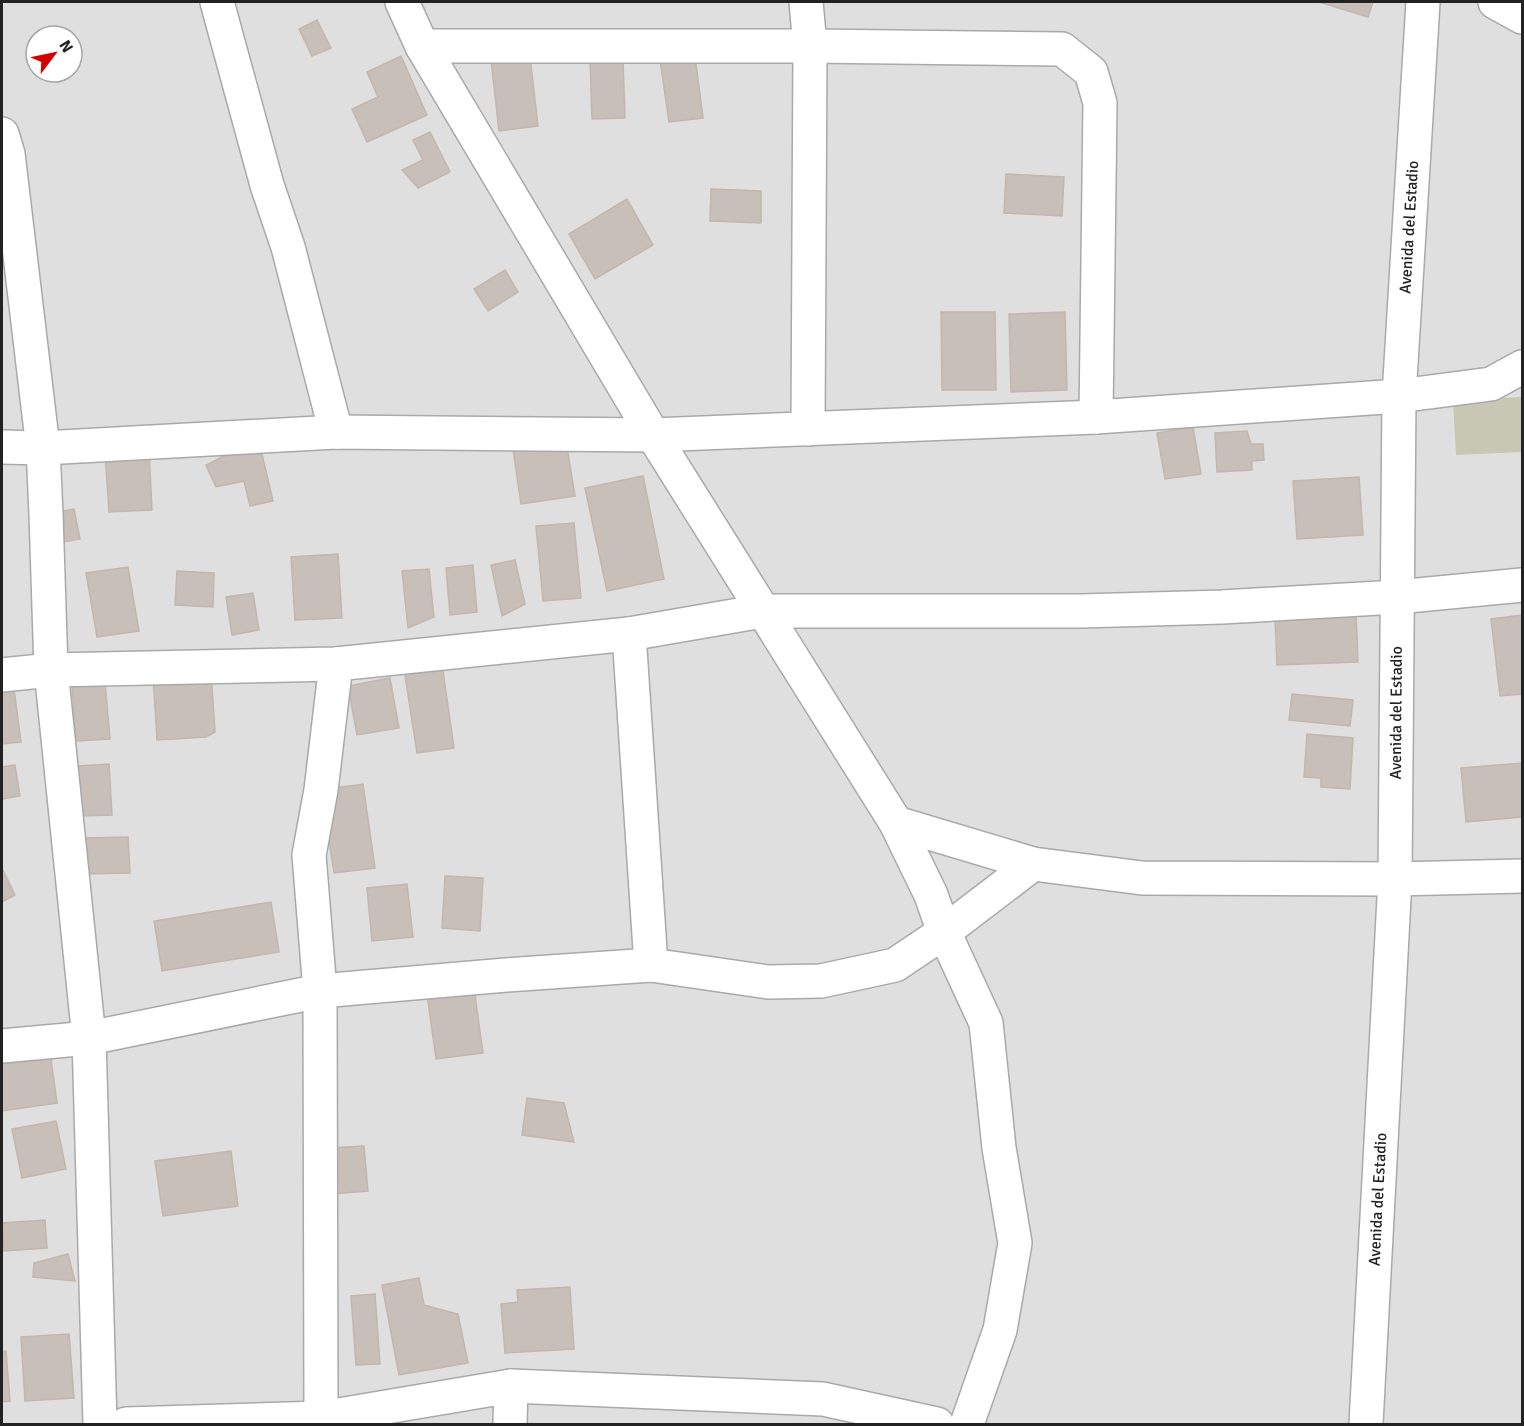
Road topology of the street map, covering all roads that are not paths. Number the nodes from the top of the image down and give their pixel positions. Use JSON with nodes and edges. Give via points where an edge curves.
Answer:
{"nodes":[{"id":1,"x":216,"y":2,"type":"edge"},
{"id":2,"x":402,"y":2,"type":"edge"},
{"id":3,"x":806,"y":2,"type":"edge"},
{"id":4,"x":1423,"y":2,"type":"edge"},
{"id":5,"x":1495,"y":2,"type":"edge"},
{"id":6,"x":1522,"y":17,"type":"edge"},
{"id":7,"x":422,"y":46,"type":"junction"},
{"id":8,"x":810,"y":46,"type":"junction"},
{"id":9,"x":2,"y":134,"type":"edge"},
{"id":10,"x":1522,"y":367,"type":"edge"},
{"id":11,"x":1507,"y":382,"type":"edge"},
{"id":12,"x":1399,"y":396,"type":"junction"},
{"id":13,"x":1096,"y":417,"type":"junction"},
{"id":14,"x":808,"y":429,"type":"junction"},
{"id":15,"x":336,"y":432,"type":"junction"},
{"id":16,"x":653,"y":435,"type":"junction"},
{"id":17,"x":2,"y":447,"type":"edge"},
{"id":18,"x":43,"y":448,"type":"junction"},
{"id":19,"x":1522,"y":585,"type":"edge"},
{"id":20,"x":1397,"y":597,"type":"junction"},
{"id":21,"x":762,"y":610,"type":"junction"},
{"id":22,"x":629,"y":634,"type":"junction"},
{"id":23,"x":336,"y":664,"type":"junction"},
{"id":24,"x":51,"y":670,"type":"junction"},
{"id":25,"x":2,"y":675,"type":"edge"},
{"id":26,"x":896,"y":824,"type":"junction"},
{"id":27,"x":1033,"y":864,"type":"junction"},
{"id":28,"x":1522,"y":876,"type":"edge"},
{"id":29,"x":1395,"y":879,"type":"junction"},
{"id":30,"x":944,"y":932,"type":"junction"},
{"id":31,"x":651,"y":966,"type":"junction"},
{"id":32,"x":320,"y":991,"type":"junction"},
{"id":33,"x":89,"y":1038,"type":"junction"},
{"id":34,"x":2,"y":1046,"type":"edge"},
{"id":35,"x":511,"y":1386,"type":"junction"},
{"id":36,"x":321,"y":1418,"type":"junction"},
{"id":37,"x":100,"y":1425,"type":"edge"},
{"id":38,"x":126,"y":1425,"type":"edge"},
{"id":39,"x":510,"y":1425,"type":"edge"},
{"id":40,"x":937,"y":1425,"type":"edge"},
{"id":41,"x":967,"y":1425,"type":"edge"},
{"id":42,"x":1366,"y":1425,"type":"edge"}],
"edges":[{"from":1,"to":15,"type":"street","via":[[288,247]]},
{"from":2,"to":7,"type":"street"},
{"from":3,"to":8,"type":"street"},
{"from":4,"to":12,"type":"street","name":"Avenida del Estadio"},
{"from":5,"to":6,"type":"street"},
{"from":7,"to":8,"type":"street"},
{"from":7,"to":16,"type":"street"},
{"from":8,"to":13,"type":"street","via":[[1062,49],[1091,72],[1100,103]]},
{"from":8,"to":14,"type":"street"},
{"from":9,"to":18,"type":"street","via":[[8,154]]},
{"from":10,"to":11,"type":"street"},
{"from":11,"to":12,"type":"street"},
{"from":12,"to":13,"type":"street"},
{"from":12,"to":20,"type":"street","name":"Avenida del Estadio"},
{"from":13,"to":14,"type":"street"},
{"from":14,"to":16,"type":"street"},
{"from":15,"to":16,"type":"street"},
{"from":15,"to":18,"type":"street"},
{"from":16,"to":21,"type":"street"},
{"from":17,"to":18,"type":"street"},
{"from":18,"to":24,"type":"street"},
{"from":19,"to":20,"type":"street"},
{"from":20,"to":21,"type":"street","via":[[1081,611]]},
{"from":20,"to":29,"type":"street","name":"Avenida del Estadio"},
{"from":21,"to":22,"type":"street"},
{"from":21,"to":26,"type":"street"},
{"from":22,"to":23,"type":"street"},
{"from":22,"to":31,"type":"street"},
{"from":23,"to":24,"type":"street"},
{"from":23,"to":32,"type":"street","via":[[309,855]]},
{"from":24,"to":25,"type":"street"},
{"from":24,"to":33,"type":"street"},
{"from":26,"to":27,"type":"street"},
{"from":26,"to":30,"type":"street","via":[[931,895]]},
{"from":27,"to":29,"type":"street","via":[[1142,878]]},
{"from":27,"to":30,"type":"street"},
{"from":28,"to":29,"type":"street"},
{"from":29,"to":42,"type":"street","name":"Avenida del Estadio"},
{"from":30,"to":31,"type":"street","via":[[895,965],[821,981],[768,982]]},
{"from":30,"to":41,"type":"street","via":[[986,1023],[999,1148],[1015,1243],[1000,1330]]},
{"from":31,"to":32,"type":"street"},
{"from":32,"to":33,"type":"street"},
{"from":32,"to":36,"type":"street"},
{"from":33,"to":34,"type":"street"},
{"from":33,"to":37,"type":"street"},
{"from":35,"to":36,"type":"street"},
{"from":35,"to":39,"type":"street"},
{"from":35,"to":40,"type":"street","via":[[822,1399]]},
{"from":36,"to":38,"type":"street"}]}
